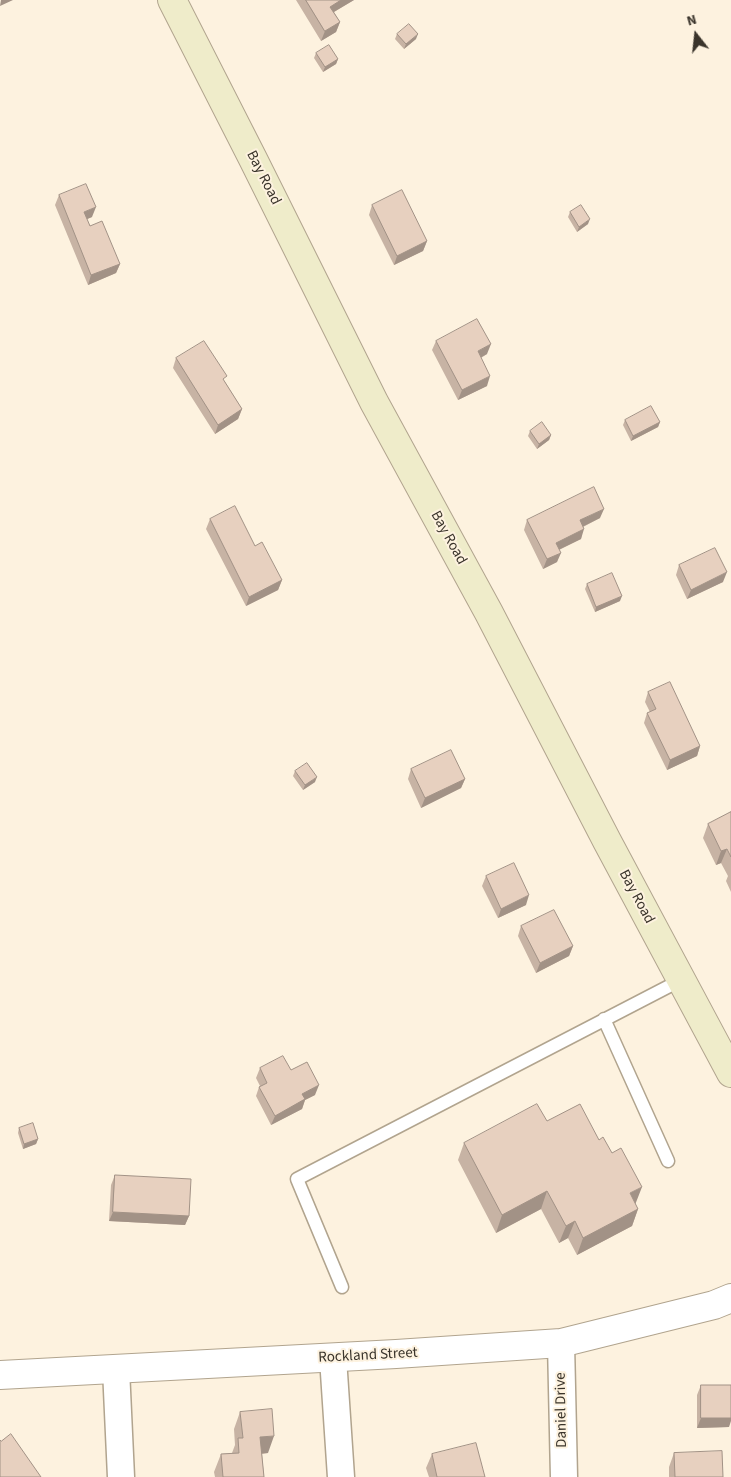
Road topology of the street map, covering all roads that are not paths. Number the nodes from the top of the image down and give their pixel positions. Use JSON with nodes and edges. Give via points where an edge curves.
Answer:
{"nodes":[{"id":1,"x":172,"y":0,"type":"edge"},
{"id":2,"x":681,"y":980,"type":"junction"},
{"id":3,"x":604,"y":1019,"type":"junction"},
{"id":4,"x":731,"y":1073,"type":"edge"},
{"id":5,"x":668,"y":1161,"type":"dead end"},
{"id":6,"x":342,"y":1287,"type":"dead end"},
{"id":7,"x":731,"y":1298,"type":"edge"},
{"id":8,"x":561,"y":1343,"type":"junction"},
{"id":9,"x":333,"y":1358,"type":"junction"},
{"id":10,"x":116,"y":1369,"type":"junction"},
{"id":11,"x":0,"y":1375,"type":"edge"},
{"id":12,"x":121,"y":1477,"type":"edge"},
{"id":13,"x":341,"y":1477,"type":"edge"},
{"id":14,"x":564,"y":1477,"type":"edge"}],
"edges":[{"from":1,"to":2,"type":"main road","name":"Bay Road","via":[[374,402],[489,613]]},
{"from":2,"to":3,"type":"lane"},
{"from":2,"to":4,"type":"main road","name":"Bay Road"},
{"from":3,"to":5,"type":"lane"},
{"from":3,"to":6,"type":"lane","via":[[297,1179]]},
{"from":7,"to":8,"type":"street","name":"Rockland Street"},
{"from":8,"to":9,"type":"street","name":"Rockland Street"},
{"from":8,"to":14,"type":"street","name":"Daniel Drive"},
{"from":9,"to":10,"type":"street","name":"Rockland Street"},
{"from":9,"to":13,"type":"street"},
{"from":10,"to":11,"type":"street","name":"Rockland Street"},
{"from":10,"to":12,"type":"street"}]}
